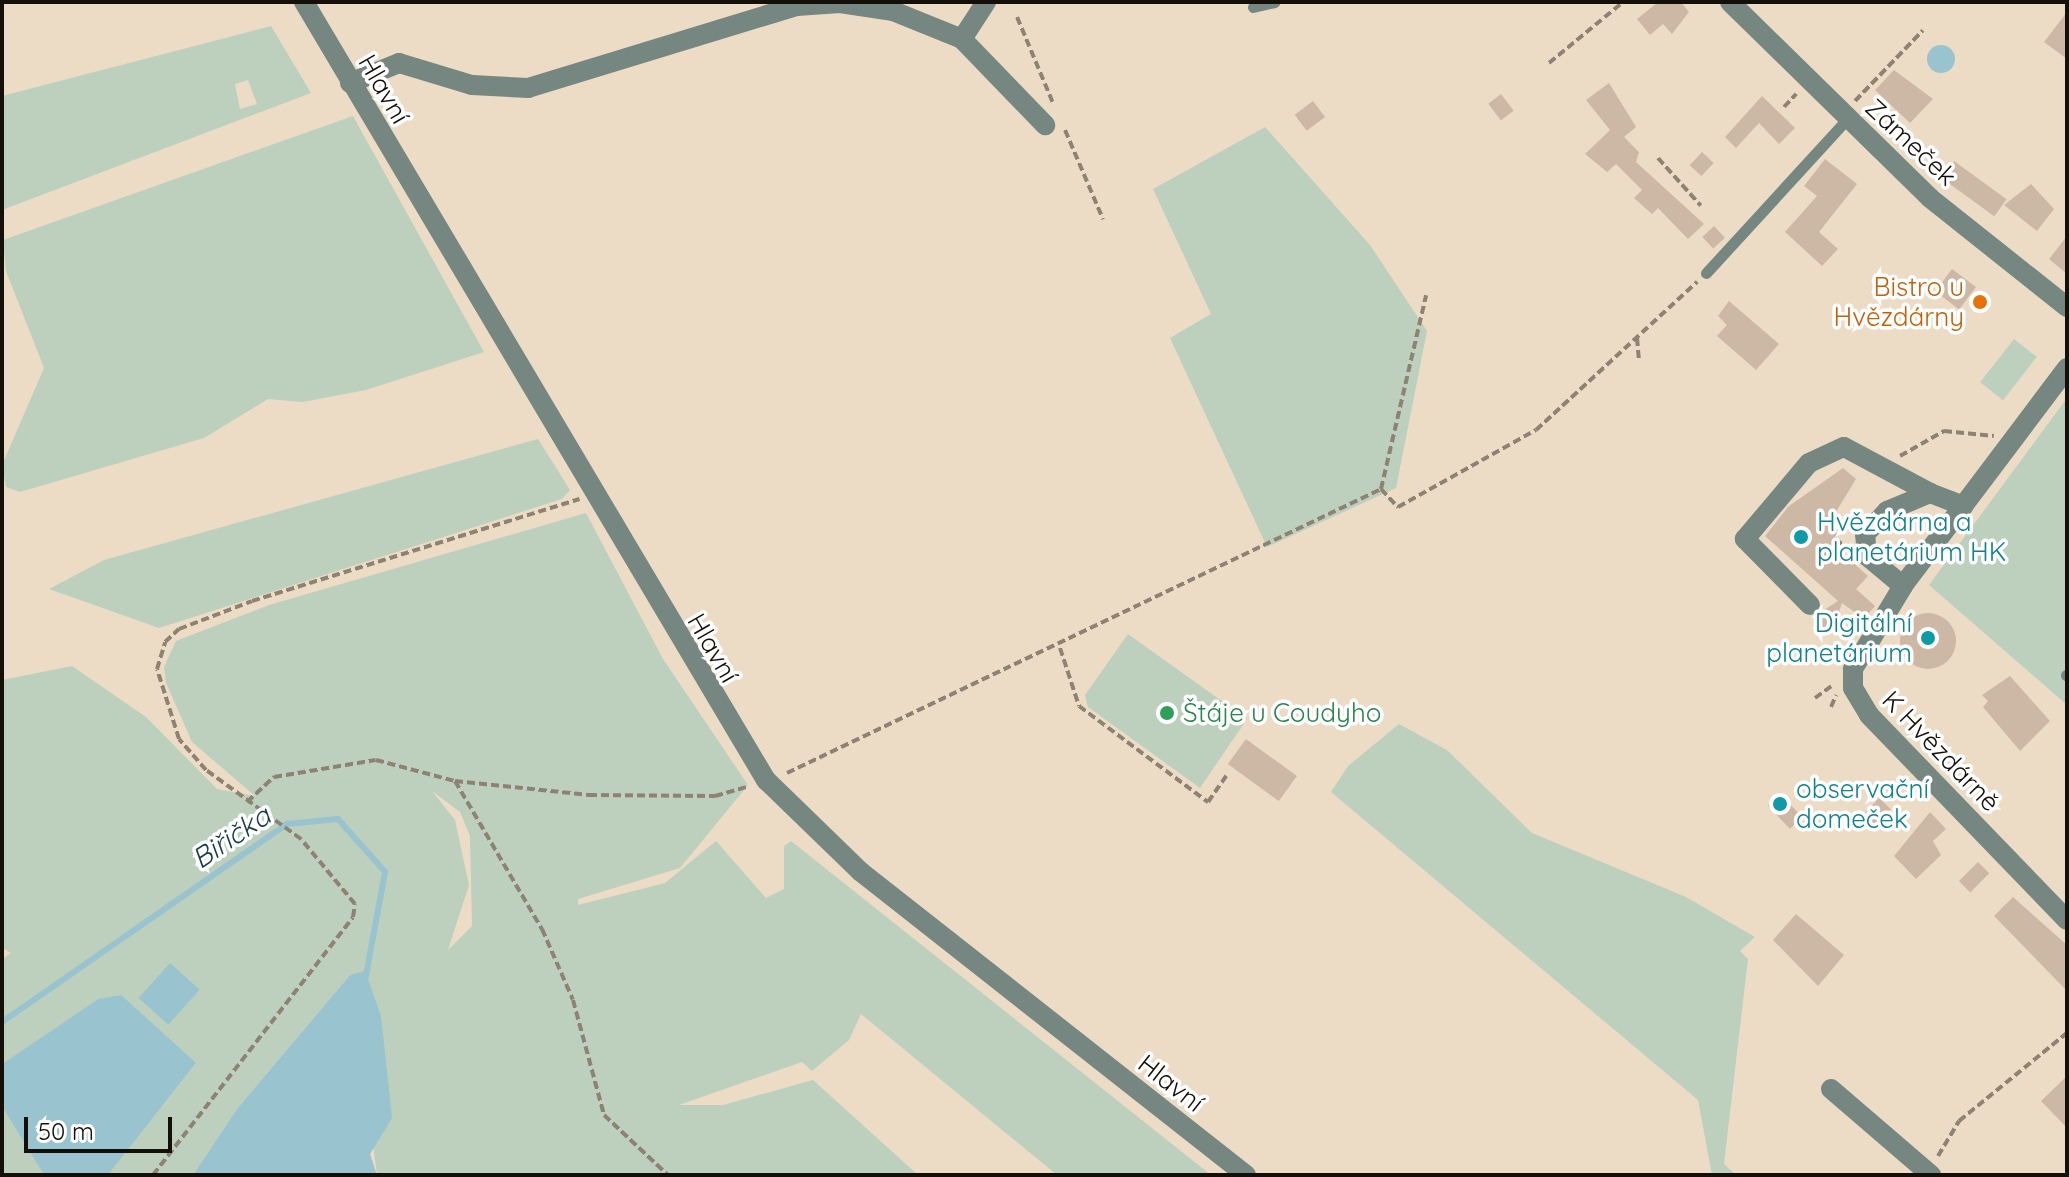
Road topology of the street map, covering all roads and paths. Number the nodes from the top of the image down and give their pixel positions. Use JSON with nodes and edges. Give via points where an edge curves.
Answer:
{"nodes":[{"id":1,"x":304,"y":2,"type":"edge"},
{"id":2,"x":986,"y":2,"type":"edge"},
{"id":3,"x":1623,"y":2,"type":"edge"},
{"id":4,"x":1730,"y":2,"type":"edge"},
{"id":5,"x":1923,"y":30,"type":"dead end"},
{"id":6,"x":962,"y":39,"type":"junction"},
{"id":7,"x":1549,"y":63,"type":"dead end"},
{"id":8,"x":350,"y":83,"type":"junction"},
{"id":9,"x":1851,"y":110,"type":"junction"},
{"id":10,"x":1045,"y":125,"type":"dead end"},
{"id":11,"x":1658,"y":158,"type":"dead end"},
{"id":12,"x":1701,"y":206,"type":"dead end"},
{"id":13,"x":1706,"y":273,"type":"joint"},
{"id":14,"x":1426,"y":295,"type":"dead end"},
{"id":15,"x":2067,"y":307,"type":"edge"},
{"id":16,"x":1637,"y":338,"type":"junction"},
{"id":17,"x":1639,"y":362,"type":"dead end"},
{"id":18,"x":2067,"y":368,"type":"edge"},
{"id":19,"x":2009,"y":446,"type":"junction"},
{"id":20,"x":1888,"y":465,"type":"junction"},
{"id":21,"x":1381,"y":489,"type":"junction"},
{"id":22,"x":1930,"y":493,"type":"junction"},
{"id":23,"x":593,"y":495,"type":"junction"},
{"id":24,"x":1964,"y":506,"type":"junction"},
{"id":25,"x":1835,"y":539,"type":"dead end"},
{"id":26,"x":1841,"y":543,"type":"dead end"},
{"id":27,"x":1903,"y":586,"type":"junction"},
{"id":28,"x":1810,"y":605,"type":"dead end"},
{"id":29,"x":1060,"y":648,"type":"junction"},
{"id":30,"x":1227,"y":775,"type":"dead end"},
{"id":31,"x":766,"y":780,"type":"junction"},
{"id":32,"x":455,"y":781,"type":"junction"},
{"id":33,"x":247,"y":802,"type":"junction"},
{"id":34,"x":2067,"y":920,"type":"edge"},
{"id":35,"x":2067,"y":1033,"type":"edge"},
{"id":36,"x":1831,"y":1089,"type":"dead end"},
{"id":37,"x":1929,"y":1174,"type":"edge"},
{"id":38,"x":153,"y":1175,"type":"edge"},
{"id":39,"x":668,"y":1175,"type":"edge"},
{"id":40,"x":1246,"y":1175,"type":"edge"}],
"edges":[{"from":1,"to":8,"type":"street","name":"Hlavní"},
{"from":2,"to":6,"type":"street"},
{"from":3,"to":7,"type":"path"},
{"from":4,"to":9,"type":"street","name":"Zámeček"},
{"from":5,"to":9,"type":"path"},
{"from":6,"to":8,"type":"street","via":[[893,11],[797,6],[528,88],[472,85],[399,63]]},
{"from":6,"to":10,"type":"street"},
{"from":8,"to":23,"type":"street","name":"Hlavní"},
{"from":9,"to":13,"type":"lane"},
{"from":9,"to":15,"type":"street","name":"Zámeček","via":[[1930,198]]},
{"from":11,"to":12,"type":"path"},
{"from":13,"to":16,"type":"path"},
{"from":14,"to":21,"type":"path"},
{"from":16,"to":17,"type":"path"},
{"from":16,"to":21,"type":"path","via":[[1536,430],[1398,507]]},
{"from":18,"to":19,"type":"street"},
{"from":19,"to":20,"type":"path","via":[[1983,429],[1959,428],[1926,437]]},
{"from":19,"to":24,"type":"street"},
{"from":20,"to":22,"type":"street"},
{"from":20,"to":28,"type":"street","via":[[1844,447],[1827,449],[1749,528],[1753,554]]},
{"from":21,"to":29,"type":"path"},
{"from":22,"to":24,"type":"street"},
{"from":22,"to":27,"type":"street","via":[[1887,511],[1865,534],[1867,556]]},
{"from":23,"to":31,"type":"street","name":"Hlavní"},
{"from":23,"to":33,"type":"path","via":[[179,629],[165,642],[157,669],[165,708],[179,739]]},
{"from":24,"to":27,"type":"street","name":"K Hvězdárně"},
{"from":25,"to":26,"type":"path"},
{"from":27,"to":34,"type":"street","name":"K Hvězdárně","via":[[1853,669],[1857,700]]},
{"from":29,"to":30,"type":"path","via":[[1079,706],[1208,802]]},
{"from":29,"to":31,"type":"path"},
{"from":31,"to":32,"type":"path","via":[[693,797]]},
{"from":31,"to":40,"type":"street","name":"Hlavní","via":[[861,872]]},
{"from":32,"to":33,"type":"path","via":[[376,760],[274,777]]},
{"from":32,"to":39,"type":"path","via":[[542,929],[573,1000],[604,1115]]},
{"from":33,"to":38,"type":"path","via":[[296,834],[351,896],[353,917]]},
{"from":35,"to":37,"type":"path","via":[[2006,1089],[1959,1121]]},
{"from":36,"to":37,"type":"street"}]}
